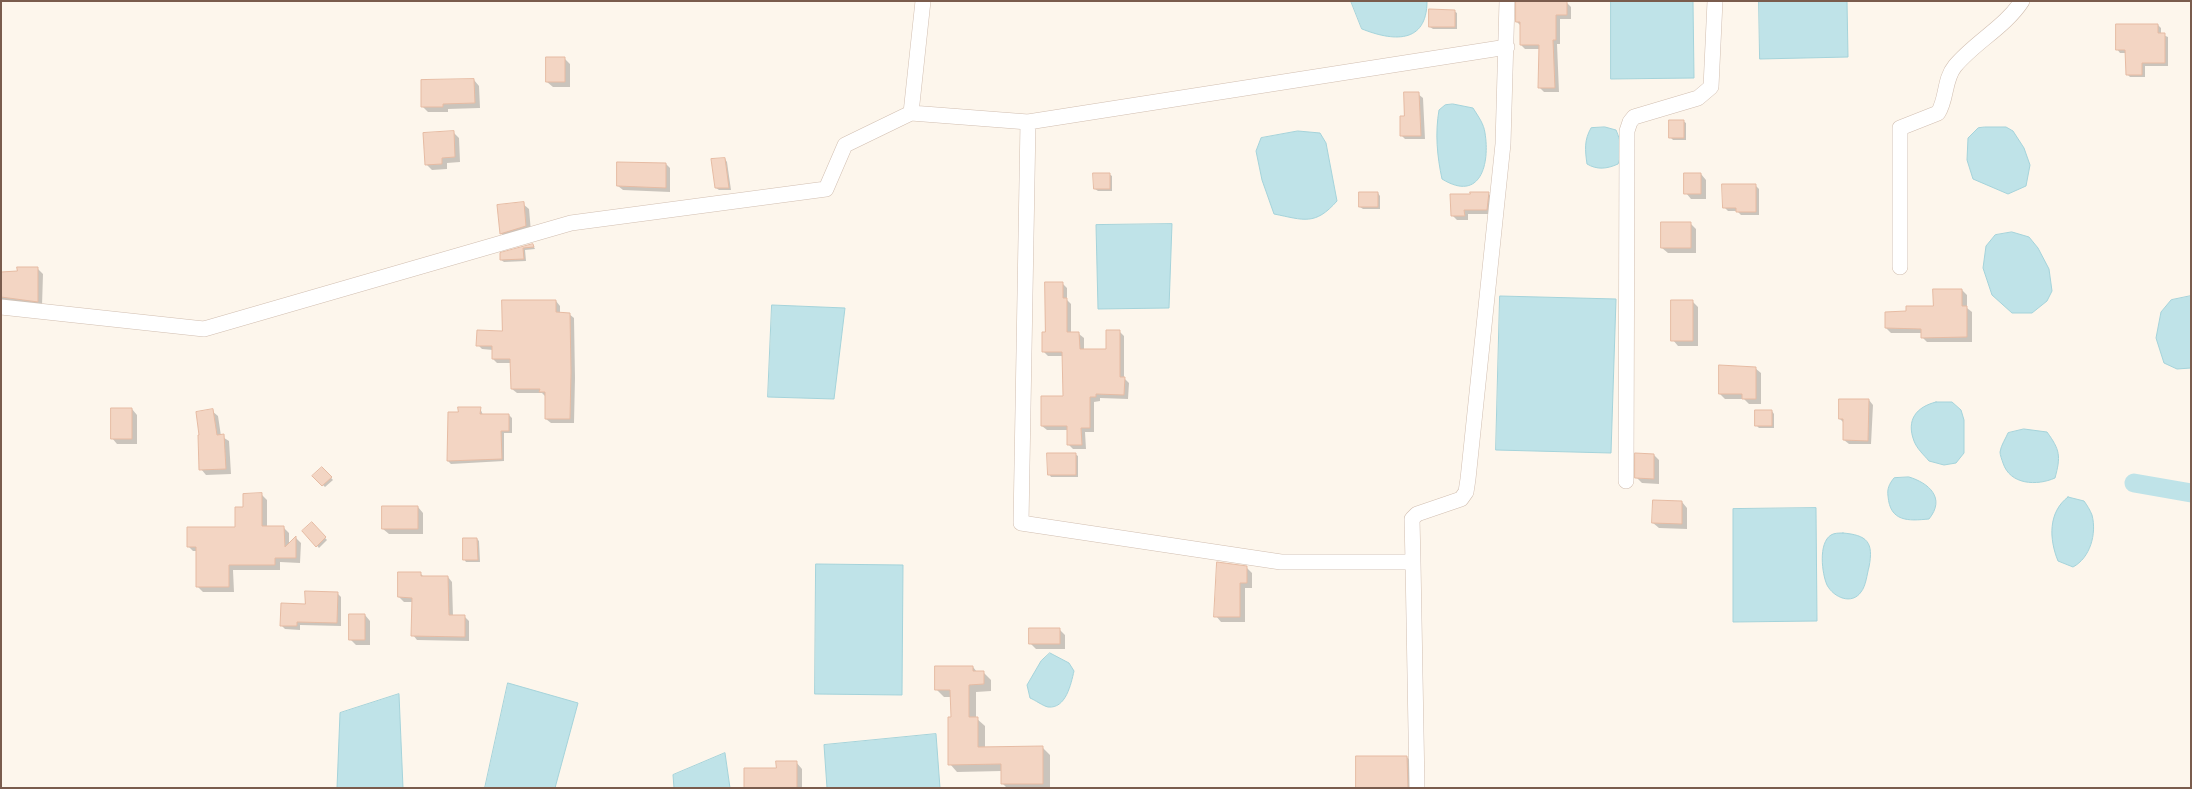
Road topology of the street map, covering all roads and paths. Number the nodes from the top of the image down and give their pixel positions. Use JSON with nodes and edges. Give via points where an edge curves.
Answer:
{"nodes":[{"id":1,"x":923,"y":1,"type":"edge"},
{"id":2,"x":1507,"y":1,"type":"edge"},
{"id":3,"x":1714,"y":1,"type":"edge"},
{"id":4,"x":2022,"y":1,"type":"edge"},
{"id":5,"x":1507,"y":47,"type":"junction"},
{"id":6,"x":912,"y":113,"type":"junction"},
{"id":7,"x":1028,"y":122,"type":"junction"},
{"id":8,"x":1900,"y":267,"type":"dead end"},
{"id":9,"x":1,"y":307,"type":"edge"},
{"id":10,"x":1626,"y":481,"type":"dead end"},
{"id":11,"x":1413,"y":562,"type":"junction"},
{"id":12,"x":1418,"y":788,"type":"edge"}],
"edges":[{"from":1,"to":6,"type":"street"},
{"from":2,"to":5,"type":"street"},
{"from":3,"to":10,"type":"street","via":[[1710,87],[1698,98],[1634,117],[1628,131]]},
{"from":4,"to":8,"type":"street","via":[[2017,10],[1953,67],[1938,113],[1900,128]]},
{"from":5,"to":7,"type":"street"},
{"from":5,"to":11,"type":"street","via":[[1503,144],[1466,492],[1461,499],[1416,514],[1412,519]]},
{"from":6,"to":7,"type":"street"},
{"from":6,"to":9,"type":"street","via":[[845,145],[826,189],[571,224],[204,329]]},
{"from":7,"to":11,"type":"street","via":[[1021,523],[1281,562]]},
{"from":11,"to":12,"type":"street"}]}
